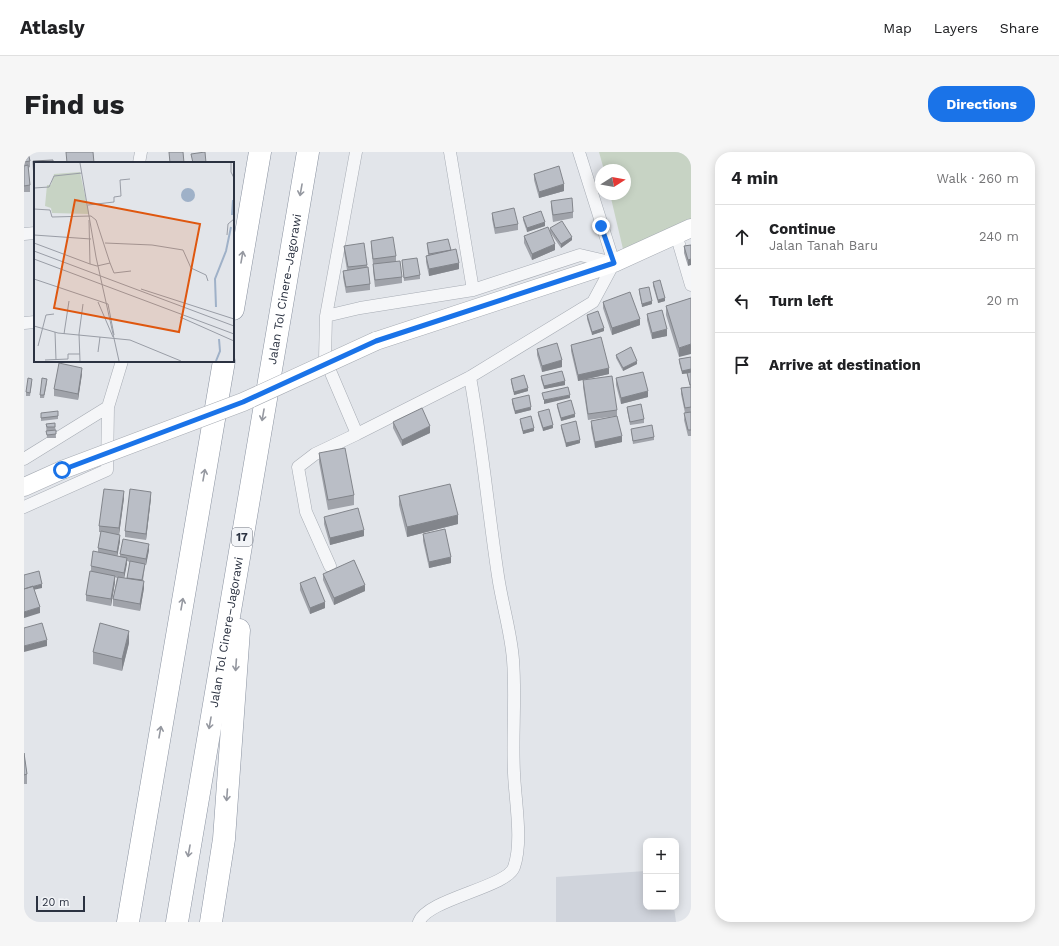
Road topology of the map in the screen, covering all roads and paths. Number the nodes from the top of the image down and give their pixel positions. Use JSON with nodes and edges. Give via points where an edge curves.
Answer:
{"nodes":[{"id":1,"x":141,"y":152,"type":"edge"},
{"id":2,"x":260,"y":152,"type":"edge"},
{"id":3,"x":308,"y":152,"type":"edge"},
{"id":4,"x":356,"y":152,"type":"edge"},
{"id":5,"x":450,"y":152,"type":"edge"},
{"id":6,"x":579,"y":152,"type":"edge"},
{"id":7,"x":139,"y":162,"type":"edge"},
{"id":8,"x":683,"y":231,"type":"edge"},
{"id":9,"x":34,"y":233,"type":"edge"},
{"id":10,"x":24,"y":234,"type":"edge"},
{"id":11,"x":614,"y":263,"type":"junction"},
{"id":12,"x":691,"y":285,"type":"edge"},
{"id":13,"x":473,"y":290,"type":"junction"},
{"id":14,"x":234,"y":303,"type":"edge"},
{"id":15,"x":326,"y":316,"type":"junction"},
{"id":16,"x":34,"y":322,"type":"edge"},
{"id":17,"x":24,"y":323,"type":"edge"},
{"id":18,"x":122,"y":362,"type":"edge"},
{"id":19,"x":224,"y":362,"type":"edge"},
{"id":20,"x":470,"y":377,"type":"junction"},
{"id":21,"x":108,"y":407,"type":"junction"},
{"id":22,"x":357,"y":434,"type":"junction"},
{"id":23,"x":24,"y":459,"type":"edge"},
{"id":24,"x":24,"y":487,"type":"edge"},
{"id":25,"x":248,"y":501,"type":"junction"},
{"id":26,"x":24,"y":507,"type":"edge"},
{"id":27,"x":330,"y":566,"type":"dead end"},
{"id":28,"x":155,"y":762,"type":"junction"},
{"id":29,"x":113,"y":922,"type":"edge"},
{"id":30,"x":128,"y":922,"type":"edge"},
{"id":31,"x":177,"y":922,"type":"edge"},
{"id":32,"x":211,"y":922,"type":"edge"},
{"id":33,"x":419,"y":922,"type":"edge"}],
"edges":[{"from":1,"to":7,"type":"street"},
{"from":14,"to":2,"type":"highway","one_way":true},
{"from":3,"to":25,"type":"highway","name":"Jalan Tol Cinere–Jagorawi","number":"17","one_way":true},
{"from":4,"to":15,"type":"street"},
{"from":5,"to":13,"type":"street"},
{"from":6,"to":11,"type":"street"},
{"from":8,"to":11,"type":"main road"},
{"from":8,"to":12,"type":"street"},
{"from":9,"to":10,"type":"street"},
{"from":11,"to":13,"type":"street","via":[[580,255]]},
{"from":11,"to":20,"type":"street","via":[[593,302]]},
{"from":11,"to":24,"type":"main road","bridge":true,"via":[[376,341],[243,402],[62,470]]},
{"from":13,"to":15,"type":"street"},
{"from":15,"to":22,"type":"street","via":[[325,359]]},
{"from":16,"to":17,"type":"street"},
{"from":18,"to":21,"type":"street"},
{"from":28,"to":19,"type":"highway","one_way":true},
{"from":20,"to":22,"type":"street"},
{"from":20,"to":33,"type":"street","via":[[498,576],[513,659],[518,853],[514,869],[500,880],[451,900],[429,912]]},
{"from":21,"to":23,"type":"street"},
{"from":21,"to":26,"type":"street","via":[[107,470]]},
{"from":22,"to":27,"type":"street","via":[[315,454],[298,467],[306,512]]},
{"from":25,"to":31,"type":"highway","name":"Jalan Tol Cinere–Jagorawi","number":"17","one_way":true},
{"from":25,"to":32,"type":"highway","one_way":true,"via":[[224,839]]},
{"from":28,"to":29,"type":"highway"},
{"from":28,"to":30,"type":"highway"}]}
